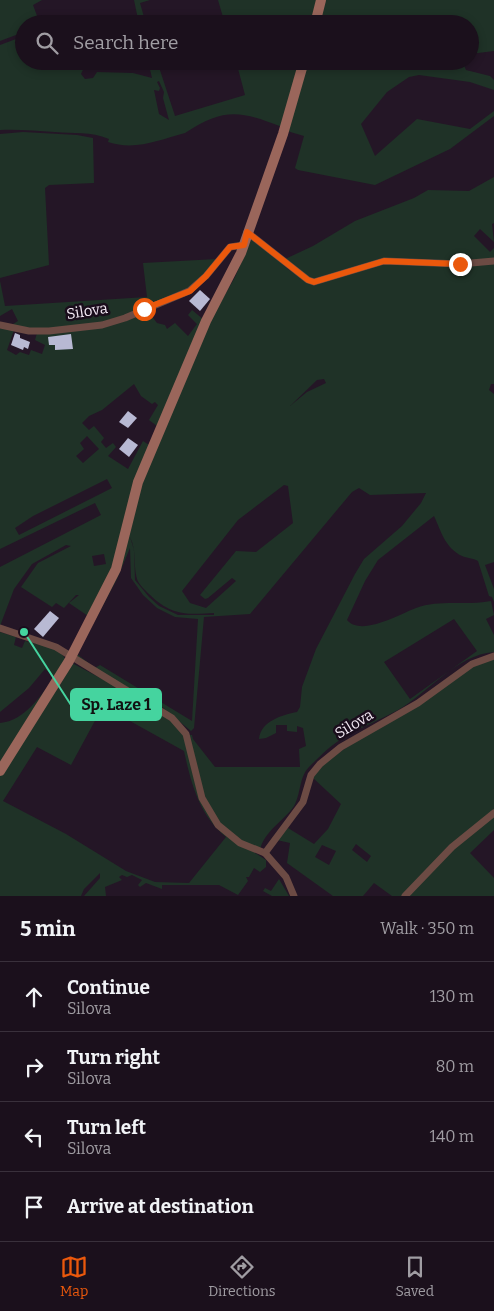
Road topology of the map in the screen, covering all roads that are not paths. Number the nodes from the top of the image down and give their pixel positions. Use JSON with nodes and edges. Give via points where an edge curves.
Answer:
{"nodes":[{"id":1,"x":321,"y":0,"type":"edge"},
{"id":2,"x":317,"y":15,"type":"edge"},
{"id":3,"x":301,"y":70,"type":"edge"},
{"id":4,"x":247,"y":232,"type":"junction"},
{"id":5,"x":244,"y":245,"type":"junction"},
{"id":6,"x":494,"y":261,"type":"edge"},
{"id":7,"x":0,"y":326,"type":"edge"},
{"id":8,"x":0,"y":628,"type":"edge"},
{"id":9,"x":494,"y":656,"type":"edge"},
{"id":10,"x":71,"y":657,"type":"junction"},
{"id":11,"x":0,"y":771,"type":"edge"},
{"id":12,"x":494,"y":814,"type":"edge"},
{"id":13,"x":265,"y":852,"type":"junction"},
{"id":14,"x":294,"y":896,"type":"edge"},
{"id":15,"x":405,"y":896,"type":"edge"}],
"edges":[{"from":1,"to":2,"type":"street"},
{"from":3,"to":4,"type":"street","via":[[283,134]]},
{"from":4,"to":5,"type":"street"},
{"from":4,"to":6,"type":"street","via":[[314,282],[384,261],[460,264]]},
{"from":5,"to":7,"type":"street","name":"Silova","via":[[230,247],[190,291],[125,318],[102,325],[49,331]]},
{"from":5,"to":10,"type":"street","via":[[202,329],[138,482],[116,570]]},
{"from":8,"to":10,"type":"street","via":[[56,647]]},
{"from":9,"to":13,"type":"street","name":"Silova","via":[[472,664],[418,703],[349,742],[320,764],[311,774],[303,802]]},
{"from":10,"to":11,"type":"street"},
{"from":10,"to":13,"type":"street","via":[[172,718],[186,734],[202,798],[218,826],[240,843]]},
{"from":12,"to":15,"type":"street","via":[[452,847]]},
{"from":13,"to":14,"type":"street","via":[[286,877]]}]}
